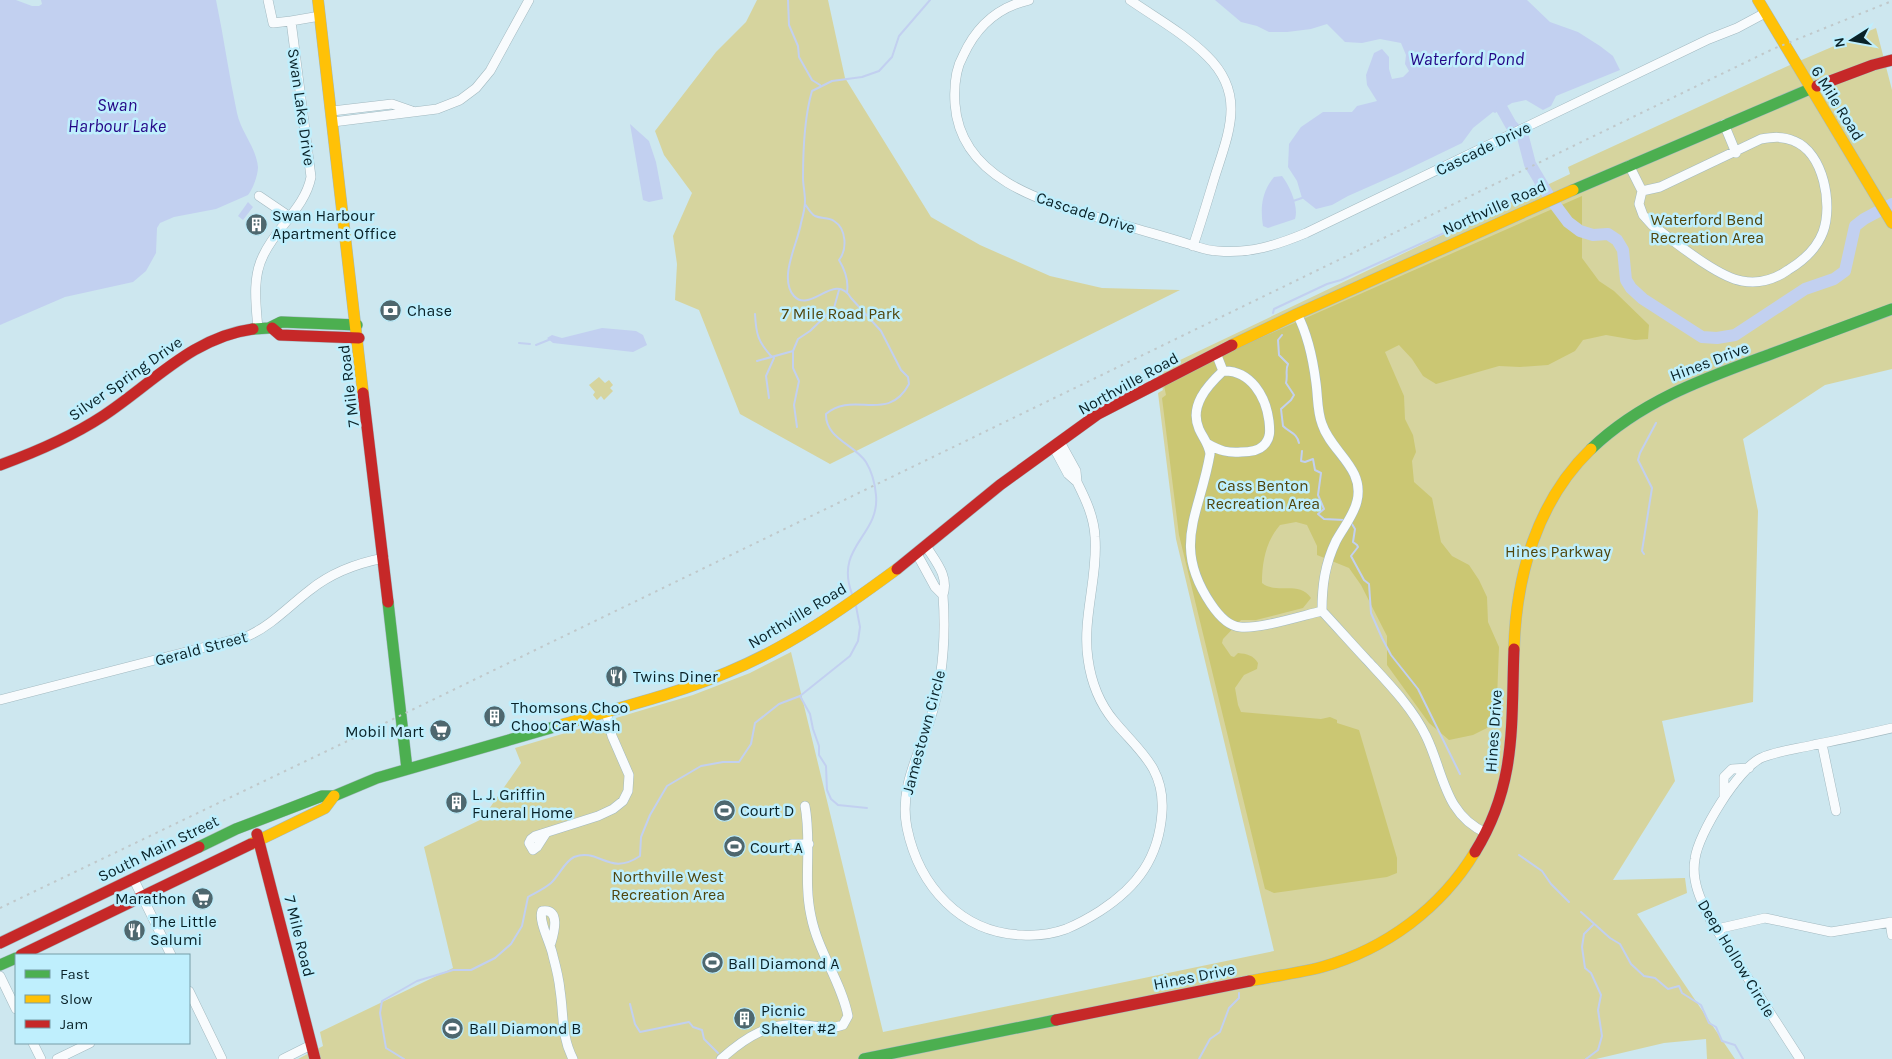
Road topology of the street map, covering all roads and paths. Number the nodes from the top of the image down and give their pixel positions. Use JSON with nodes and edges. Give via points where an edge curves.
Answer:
{"nodes":[{"id":1,"x":268,"y":0,"type":"edge"},
{"id":2,"x":318,"y":0,"type":"edge"},
{"id":3,"x":529,"y":0,"type":"edge"},
{"id":4,"x":1029,"y":0,"type":"edge"},
{"id":5,"x":1130,"y":0,"type":"edge"},
{"id":6,"x":1758,"y":0,"type":"edge"},
{"id":7,"x":1012,"y":2,"type":"edge"},
{"id":8,"x":1765,"y":13,"type":"junction"},
{"id":9,"x":320,"y":16,"type":"junction"},
{"id":10,"x":291,"y":21,"type":"junction"},
{"id":11,"x":1892,"y":62,"type":"edge"},
{"id":12,"x":1810,"y":89,"type":"junction"},
{"id":13,"x":333,"y":116,"type":"junction"},
{"id":14,"x":1724,"y":124,"type":"junction"},
{"id":15,"x":1736,"y":153,"type":"junction"},
{"id":16,"x":1629,"y":165,"type":"junction"},
{"id":17,"x":1642,"y":191,"type":"junction"},
{"id":18,"x":259,"y":196,"type":"dead end"},
{"id":19,"x":290,"y":217,"type":"junction"},
{"id":20,"x":1891,"y":221,"type":"edge"},
{"id":21,"x":1193,"y":246,"type":"junction"},
{"id":22,"x":1892,"y":309,"type":"edge"},
{"id":23,"x":1297,"y":314,"type":"junction"},
{"id":24,"x":357,"y":325,"type":"junction"},
{"id":25,"x":258,"y":328,"type":"junction"},
{"id":26,"x":272,"y":328,"type":"junction"},
{"id":27,"x":359,"y":338,"type":"junction"},
{"id":28,"x":1216,"y":353,"type":"junction"},
{"id":29,"x":1224,"y":371,"type":"junction"},
{"id":30,"x":1056,"y":444,"type":"junction"},
{"id":31,"x":1208,"y":444,"type":"junction"},
{"id":32,"x":0,"y":465,"type":"edge"},
{"id":33,"x":922,"y":550,"type":"junction"},
{"id":34,"x":384,"y":558,"type":"junction"},
{"id":35,"x":943,"y":595,"type":"junction"},
{"id":36,"x":1322,"y":611,"type":"junction"},
{"id":37,"x":0,"y":700,"type":"edge"},
{"id":38,"x":606,"y":712,"type":"junction"},
{"id":39,"x":1892,"y":728,"type":"edge"},
{"id":40,"x":1822,"y":744,"type":"junction"},
{"id":41,"x":407,"y":769,"type":"junction"},
{"id":42,"x":334,"y":796,"type":"junction"},
{"id":43,"x":805,"y":806,"type":"dead end"},
{"id":44,"x":1836,"y":811,"type":"dead end"},
{"id":45,"x":254,"y":822,"type":"junction"},
{"id":46,"x":546,"y":833,"type":"dead end"},
{"id":47,"x":1486,"y":833,"type":"junction"},
{"id":48,"x":258,"y":840,"type":"junction"},
{"id":49,"x":792,"y":844,"type":"dead end"},
{"id":50,"x":809,"y":844,"type":"junction"},
{"id":51,"x":133,"y":878,"type":"junction"},
{"id":52,"x":142,"y":897,"type":"junction"},
{"id":53,"x":1891,"y":922,"type":"edge"},
{"id":54,"x":1717,"y":929,"type":"junction"},
{"id":55,"x":1892,"y":935,"type":"edge"},
{"id":56,"x":0,"y":943,"type":"edge"},
{"id":57,"x":551,"y":943,"type":"dead end"},
{"id":58,"x":23,"y":954,"type":"edge"},
{"id":59,"x":170,"y":954,"type":"edge"},
{"id":60,"x":15,"y":958,"type":"edge"},
{"id":61,"x":0,"y":965,"type":"edge"},
{"id":62,"x":0,"y":976,"type":"edge"},
{"id":63,"x":190,"y":995,"type":"edge"},
{"id":64,"x":15,"y":1007,"type":"edge"},
{"id":65,"x":34,"y":1044,"type":"edge"},
{"id":66,"x":88,"y":1044,"type":"edge"},
{"id":67,"x":311,"y":1045,"type":"junction"},
{"id":68,"x":41,"y":1059,"type":"edge"},
{"id":69,"x":57,"y":1059,"type":"edge"},
{"id":70,"x":222,"y":1059,"type":"edge"},
{"id":71,"x":283,"y":1059,"type":"edge"},
{"id":72,"x":315,"y":1059,"type":"edge"},
{"id":73,"x":573,"y":1059,"type":"edge"},
{"id":74,"x":721,"y":1059,"type":"edge"},
{"id":75,"x":864,"y":1059,"type":"edge"},
{"id":76,"x":1800,"y":1059,"type":"edge"}],
"edges":[{"from":1,"to":10,"type":"street","via":[[273,23]]},
{"from":2,"to":9,"type":"street","name":"7 Mile Road"},
{"from":3,"to":13,"type":"street","via":[[490,71],[460,100],[444,107],[412,111],[392,104]]},
{"from":4,"to":7,"type":"street","name":"Cascade Drive"},
{"from":5,"to":21,"type":"street","via":[[1207,56],[1219,69],[1228,91],[1231,105],[1229,133]]},
{"from":6,"to":8,"type":"street","name":"6 Mile Road"},
{"from":7,"to":21,"type":"street","name":"Cascade Drive","via":[[970,40],[959,63],[954,89],[956,118],[965,141],[980,161],[1001,178],[1041,200]]},
{"from":8,"to":12,"type":"street","name":"6 Mile Road"},
{"from":8,"to":21,"type":"street","name":"Cascade Drive","via":[[1275,246],[1235,252]]},
{"from":9,"to":10,"type":"street"},
{"from":9,"to":13,"type":"street","name":"7 Mile Road"},
{"from":10,"to":19,"type":"street","name":"Swan Lake Drive","via":[[311,167],[309,186]]},
{"from":11,"to":12,"type":"street","name":"Northville Road","via":[[1873,64]]},
{"from":12,"to":14,"type":"street","name":"Northville Road"},
{"from":12,"to":20,"type":"street","name":"6 Mile Road"},
{"from":13,"to":24,"type":"street","name":"7 Mile Road"},
{"from":14,"to":15,"type":"street"},
{"from":14,"to":16,"type":"street","name":"Northville Road"},
{"from":15,"to":17,"type":"street"},
{"from":15,"to":17,"type":"street","via":[[1761,139],[1778,137],[1796,141],[1810,153],[1826,186],[1823,231],[1812,251],[1778,277],[1758,282],[1726,276],[1652,225],[1639,204]]},
{"from":16,"to":17,"type":"street"},
{"from":16,"to":23,"type":"street","name":"Northville Road"},
{"from":18,"to":19,"type":"street"},
{"from":19,"to":25,"type":"street","name":"Swan Lake Drive","via":[[260,264],[256,288]]},
{"from":22,"to":47,"type":"street","name":"Hines Drive","via":[[1694,382],[1660,398],[1606,433],[1568,474],[1543,514],[1522,573],[1515,618],[1510,753],[1503,791]]},
{"from":23,"to":28,"type":"street","name":"Northville Road"},
{"from":23,"to":36,"type":"street","via":[[1305,330],[1314,369],[1322,424],[1357,481],[1358,501],[1336,541],[1323,578]]},
{"from":24,"to":26,"type":"street","name":"Silver Spring Drive","via":[[281,322]]},
{"from":24,"to":27,"type":"street","name":"7 Mile Road"},
{"from":25,"to":26,"type":"street","name":"Silver Spring Drive"},
{"from":25,"to":32,"type":"street","name":"Silver Spring Drive","via":[[197,348],[96,421],[50,446]]},
{"from":26,"to":27,"type":"street","name":"Silver Spring Drive","via":[[280,335]]},
{"from":27,"to":34,"type":"street","name":"7 Mile Road"},
{"from":28,"to":29,"type":"street"},
{"from":28,"to":30,"type":"street","name":"Northville Road","via":[[1098,414]]},
{"from":29,"to":31,"type":"street","via":[[1209,386],[1196,407],[1197,425]]},
{"from":29,"to":31,"type":"street","via":[[1244,377],[1263,396],[1268,410],[1268,441],[1255,450],[1231,453],[1219,451]]},
{"from":30,"to":33,"type":"street","name":"Northville Road","via":[[1000,484]]},
{"from":30,"to":35,"type":"street","name":"Jamestown Circle","via":[[1076,471],[1095,536],[1096,558],[1087,643],[1095,689],[1114,722],[1151,764],[1162,799],[1160,832],[1142,875],[1118,899],[1065,929],[1034,936],[985,929],[943,901],[930,884],[912,845],[904,810],[905,792],[930,720],[941,672]]},
{"from":31,"to":36,"type":"street","via":[[1209,463],[1190,536],[1191,557],[1203,592],[1227,621],[1239,627]]},
{"from":33,"to":35,"type":"street","via":[[936,587]]},
{"from":33,"to":35,"type":"street","name":"Jamestown Circle","via":[[944,576],[946,586]]},
{"from":33,"to":38,"type":"street","name":"Northville Road","via":[[840,611],[796,638],[729,672]]},
{"from":34,"to":37,"type":"street","name":"Gerald Street","via":[[362,563],[323,581],[271,623],[248,636]]},
{"from":34,"to":41,"type":"street","name":"7 Mile Road"},
{"from":36,"to":47,"type":"street","via":[[1397,692],[1427,737],[1454,807],[1469,824]]},
{"from":38,"to":41,"type":"street","name":"Northville Road"},
{"from":38,"to":46,"type":"street","via":[[612,736],[629,775],[628,791],[620,805],[613,809]]},
{"from":39,"to":40,"type":"street","name":"Deep Hollow Circle"},
{"from":40,"to":44,"type":"street"},
{"from":40,"to":54,"type":"street","name":"Deep Hollow Circle","via":[[1760,758],[1731,788],[1700,839],[1694,859],[1695,878],[1700,899]]},
{"from":41,"to":42,"type":"street","name":"South Main Street"},
{"from":42,"to":45,"type":"street","name":"South Main Street","via":[[322,796]]},
{"from":42,"to":48,"type":"street","name":"South Main Street","via":[[325,808]]},
{"from":43,"to":50,"type":"street"},
{"from":45,"to":48,"type":"street","name":"7 Mile Road"},
{"from":45,"to":51,"type":"street","name":"South Main Street"},
{"from":47,"to":75,"type":"street","name":"Hines Drive","via":[[1460,874],[1425,912],[1387,940],[1340,961]]},
{"from":48,"to":52,"type":"street","name":"South Main Street"},
{"from":48,"to":67,"type":"street","name":"7 Mile Road"},
{"from":49,"to":50,"type":"street"},
{"from":50,"to":74,"type":"street","via":[[808,898],[815,933],[842,993],[848,1016],[843,1025],[832,1028],[797,1024],[763,1030],[742,1041]]},
{"from":51,"to":52,"type":"street"},
{"from":51,"to":56,"type":"street","name":"South Main Street"},
{"from":52,"to":58,"type":"street","name":"South Main Street"},
{"from":52,"to":59,"type":"street"},
{"from":53,"to":54,"type":"street","via":[[1831,932],[1765,918]]},
{"from":53,"to":55,"type":"street"},
{"from":54,"to":76,"type":"street","name":"Deep Hollow Circle"},
{"from":57,"to":73,"type":"street","via":[[560,989],[564,1039]]},
{"from":60,"to":61,"type":"street"},
{"from":62,"to":64,"type":"street"},
{"from":63,"to":70,"type":"street"},
{"from":65,"to":68,"type":"street"},
{"from":66,"to":69,"type":"street"},
{"from":67,"to":71,"type":"street"},
{"from":67,"to":72,"type":"street","name":"7 Mile Road"}]}
